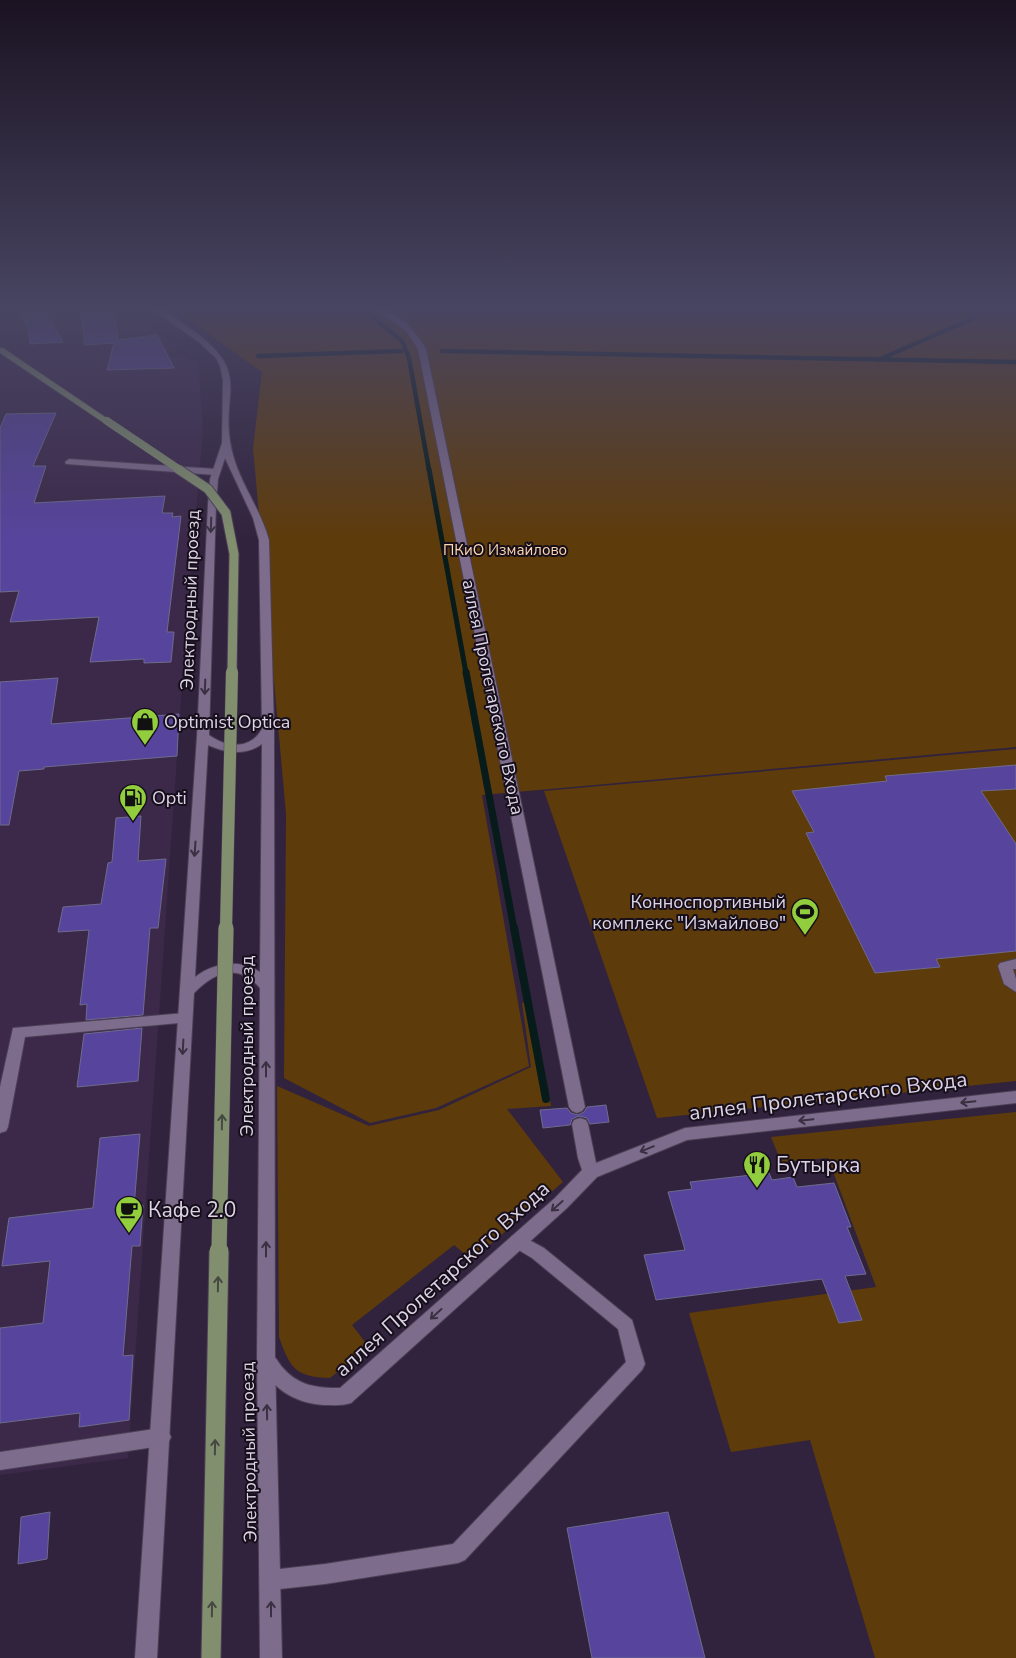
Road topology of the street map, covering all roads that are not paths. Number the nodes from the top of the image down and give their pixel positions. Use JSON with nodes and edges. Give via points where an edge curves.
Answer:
{"nodes":[{"id":1,"x":53,"y":385,"type":"edge"},
{"id":2,"x":227,"y":385,"type":"edge"},
{"id":3,"x":429,"y":385,"type":"edge"},
{"id":4,"x":226,"y":443,"type":"junction"},
{"id":5,"x":69,"y":462,"type":"dead end"},
{"id":6,"x":216,"y":472,"type":"junction"},
{"id":7,"x":268,"y":729,"type":"junction"},
{"id":8,"x":203,"y":736,"type":"junction"},
{"id":9,"x":1016,"y":964,"type":"edge"},
{"id":10,"x":266,"y":986,"type":"junction"},
{"id":11,"x":1016,"y":987,"type":"edge"},
{"id":12,"x":186,"y":993,"type":"junction"},
{"id":13,"x":185,"y":1018,"type":"junction"},
{"id":14,"x":1016,"y":1097,"type":"edge"},
{"id":15,"x":577,"y":1107,"type":"dead end"},
{"id":16,"x":580,"y":1124,"type":"dead end"},
{"id":17,"x":0,"y":1127,"type":"edge"},
{"id":18,"x":592,"y":1172,"type":"junction"},
{"id":19,"x":518,"y":1241,"type":"junction"},
{"id":20,"x":266,"y":1359,"type":"junction"},
{"id":21,"x":161,"y":1437,"type":"junction"},
{"id":22,"x":0,"y":1461,"type":"edge"},
{"id":23,"x":271,"y":1580,"type":"junction"},
{"id":24,"x":146,"y":1658,"type":"edge"},
{"id":25,"x":211,"y":1658,"type":"edge"},
{"id":26,"x":271,"y":1658,"type":"edge"}],
"edges":[{"from":25,"to":1,"type":"main road","one_way":true,"bridge":true,"via":[[234,554],[226,513],[208,489]]},
{"from":2,"to":4,"type":"street","name":"Электродный проезд"},
{"from":3,"to":15,"type":"street","name":"аллея Пролетарского Входа"},
{"from":4,"to":6,"type":"street","name":"Электродный проезд"},
{"from":4,"to":7,"type":"street","name":"Электродный проезд","via":[[238,480],[262,527],[264,540]]},
{"from":5,"to":6,"type":"street"},
{"from":6,"to":8,"type":"street","name":"Электродный проезд","one_way":true},
{"from":7,"to":8,"type":"street","via":[[258,743],[248,747],[223,748]]},
{"from":7,"to":10,"type":"street","name":"Электродный проезд"},
{"from":8,"to":12,"type":"street","name":"Электродный проезд","one_way":true},
{"from":9,"to":11,"type":"street","via":[[1005,966],[1009,981]]},
{"from":10,"to":12,"type":"street","via":[[258,974],[245,969],[226,968],[196,981]]},
{"from":20,"to":10,"type":"street","name":"Электродный проезд","one_way":true},
{"from":12,"to":13,"type":"street","name":"Электродный проезд"},
{"from":13,"to":17,"type":"street","via":[[18,1032]]},
{"from":13,"to":21,"type":"street","name":"Электродный проезд","one_way":true},
{"from":14,"to":18,"type":"street","name":"аллея Пролетарского Входа","one_way":true,"via":[[686,1134]]},
{"from":16,"to":18,"type":"street"},
{"from":18,"to":19,"type":"street","name":"аллея Пролетарского Входа","one_way":true},
{"from":19,"to":20,"type":"street","name":"аллея Пролетарского Входа","one_way":true,"via":[[344,1397],[314,1397],[290,1389]]},
{"from":19,"to":23,"type":"street","via":[[538,1253],[626,1325],[636,1364],[458,1553]]},
{"from":23,"to":20,"type":"street","name":"Электродный проезд","one_way":true},
{"from":21,"to":22,"type":"street"},
{"from":21,"to":24,"type":"street","name":"Электродный проезд"},
{"from":26,"to":23,"type":"street","name":"Электродный проезд","one_way":true}]}
